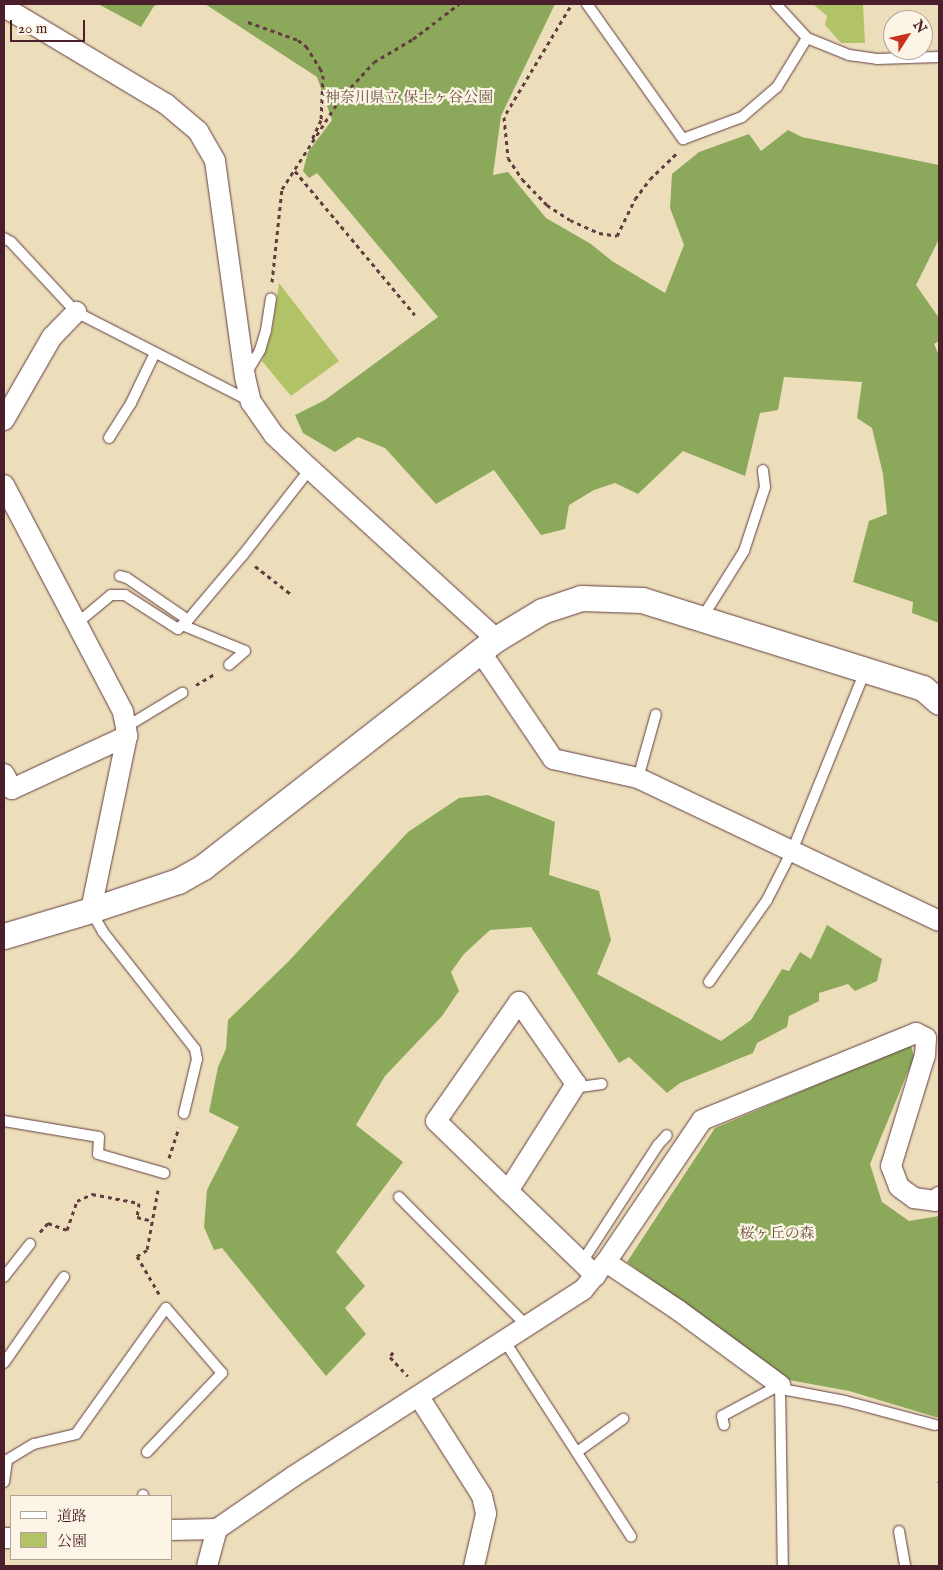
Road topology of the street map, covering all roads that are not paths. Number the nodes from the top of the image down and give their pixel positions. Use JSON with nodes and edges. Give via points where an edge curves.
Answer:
{"nodes":[{"id":1,"x":587,"y":4,"type":"edge"},
{"id":2,"x":776,"y":4,"type":"edge"},
{"id":3,"x":4,"y":7,"type":"edge"},
{"id":4,"x":807,"y":38,"type":"junction"},
{"id":5,"x":939,"y":57,"type":"edge"},
{"id":6,"x":4,"y":238,"type":"edge"},
{"id":7,"x":271,"y":298,"type":"road end"},
{"id":8,"x":76,"y":312,"type":"junction"},
{"id":9,"x":155,"y":353,"type":"junction"},
{"id":10,"x":245,"y":377,"type":"junction"},
{"id":11,"x":251,"y":402,"type":"junction"},
{"id":12,"x":4,"y":420,"type":"edge"},
{"id":13,"x":109,"y":438,"type":"dead end"},
{"id":14,"x":310,"y":469,"type":"junction"},
{"id":15,"x":763,"y":470,"type":"dead end"},
{"id":16,"x":4,"y":485,"type":"edge"},
{"id":17,"x":120,"y":576,"type":"dead end"},
{"id":18,"x":702,"y":619,"type":"junction"},
{"id":19,"x":185,"y":623,"type":"junction"},
{"id":20,"x":75,"y":625,"type":"junction"},
{"id":21,"x":488,"y":645,"type":"junction"},
{"id":22,"x":229,"y":665,"type":"road end"},
{"id":23,"x":866,"y":670,"type":"junction"},
{"id":24,"x":182,"y":693,"type":"road end"},
{"id":25,"x":939,"y":702,"type":"edge"},
{"id":26,"x":656,"y":714,"type":"dead end"},
{"id":27,"x":127,"y":731,"type":"junction"},
{"id":28,"x":638,"y":778,"type":"junction"},
{"id":29,"x":6,"y":785,"type":"edge"},
{"id":30,"x":792,"y":851,"type":"junction"},
{"id":31,"x":91,"y":910,"type":"junction"},
{"id":32,"x":939,"y":921,"type":"edge"},
{"id":33,"x":4,"y":936,"type":"edge"},
{"id":34,"x":708,"y":982,"type":"dead end"},
{"id":35,"x":602,"y":1084,"type":"dead end"},
{"id":36,"x":574,"y":1088,"type":"junction"},
{"id":37,"x":184,"y":1114,"type":"road end"},
{"id":38,"x":4,"y":1121,"type":"edge"},
{"id":39,"x":668,"y":1136,"type":"dead end"},
{"id":40,"x":164,"y":1173,"type":"road end"},
{"id":41,"x":508,"y":1191,"type":"junction"},
{"id":42,"x":399,"y":1197,"type":"dead end"},
{"id":43,"x":939,"y":1197,"type":"edge"},
{"id":44,"x":30,"y":1244,"type":"road end"},
{"id":45,"x":595,"y":1267,"type":"junction"},
{"id":46,"x":4,"y":1277,"type":"edge"},
{"id":47,"x":64,"y":1277,"type":"dead end"},
{"id":48,"x":527,"y":1326,"type":"junction"},
{"id":49,"x":504,"y":1340,"type":"junction"},
{"id":50,"x":4,"y":1363,"type":"edge"},
{"id":51,"x":780,"y":1384,"type":"junction"},
{"id":52,"x":421,"y":1396,"type":"junction"},
{"id":53,"x":623,"y":1419,"type":"dead end"},
{"id":54,"x":724,"y":1425,"type":"dead end"},
{"id":55,"x":935,"y":1425,"type":"dead end"},
{"id":56,"x":147,"y":1452,"type":"dead end"},
{"id":57,"x":576,"y":1452,"type":"junction"},
{"id":58,"x":4,"y":1482,"type":"edge"},
{"id":59,"x":217,"y":1529,"type":"junction"},
{"id":60,"x":172,"y":1530,"type":"edge"},
{"id":61,"x":899,"y":1531,"type":"dead end"},
{"id":62,"x":631,"y":1536,"type":"dead end"},
{"id":63,"x":208,"y":1566,"type":"edge"},
{"id":64,"x":474,"y":1566,"type":"edge"},
{"id":65,"x":782,"y":1566,"type":"edge"},
{"id":66,"x":905,"y":1566,"type":"edge"}],
"edges":[{"from":1,"to":4,"type":"lane","via":[[683,139],[742,117],[776,88]]},
{"from":2,"to":4,"type":"lane"},
{"from":3,"to":10,"type":"street","via":[[166,104],[198,132],[215,160]]},
{"from":4,"to":5,"type":"lane","via":[[849,55]]},
{"from":6,"to":8,"type":"lane"},
{"from":7,"to":10,"type":"lane","via":[[260,350]]},
{"from":8,"to":9,"type":"lane"},
{"from":8,"to":12,"type":"street","via":[[52,337]]},
{"from":9,"to":11,"type":"lane"},
{"from":9,"to":13,"type":"lane","via":[[131,403]]},
{"from":10,"to":11,"type":"street"},
{"from":11,"to":14,"type":"street","via":[[274,434]]},
{"from":14,"to":19,"type":"lane"},
{"from":14,"to":21,"type":"street"},
{"from":15,"to":18,"type":"lane","via":[[765,488],[744,551]]},
{"from":16,"to":20,"type":"street"},
{"from":17,"to":19,"type":"lane"},
{"from":18,"to":21,"type":"street","via":[[642,600],[581,598],[542,611]]},
{"from":18,"to":23,"type":"street"},
{"from":19,"to":20,"type":"lane","via":[[178,629],[125,595],[111,595]]},
{"from":19,"to":22,"type":"lane","via":[[245,651]]},
{"from":20,"to":27,"type":"street","via":[[123,712]]},
{"from":21,"to":28,"type":"street","via":[[553,759]]},
{"from":21,"to":31,"type":"street","via":[[203,867],[178,881]]},
{"from":23,"to":25,"type":"street","via":[[923,688]]},
{"from":23,"to":30,"type":"lane"},
{"from":24,"to":27,"type":"lane"},
{"from":26,"to":28,"type":"lane"},
{"from":27,"to":29,"type":"street"},
{"from":27,"to":31,"type":"street"},
{"from":28,"to":30,"type":"street"},
{"from":30,"to":32,"type":"street"},
{"from":30,"to":34,"type":"lane","via":[[767,900]]},
{"from":31,"to":33,"type":"street"},
{"from":31,"to":37,"type":"lane","via":[[103,932],[195,1049],[197,1059]]},
{"from":35,"to":36,"type":"lane"},
{"from":36,"to":41,"type":"street"},
{"from":36,"to":41,"type":"street","via":[[576,1084],[519,1002],[436,1121]]},
{"from":38,"to":40,"type":"lane","via":[[99,1137],[98,1154]]},
{"from":39,"to":45,"type":"lane","via":[[658,1145]]},
{"from":41,"to":45,"type":"street"},
{"from":42,"to":48,"type":"lane"},
{"from":43,"to":45,"type":"street","via":[[935,1201],[914,1198],[899,1187],[891,1166],[925,1056],[926,1038],[916,1033],[702,1120]]},
{"from":44,"to":46,"type":"lane"},
{"from":45,"to":48,"type":"street","via":[[583,1290]]},
{"from":45,"to":51,"type":"street","via":[[678,1310]]},
{"from":47,"to":50,"type":"lane"},
{"from":48,"to":49,"type":"street"},
{"from":49,"to":52,"type":"street"},
{"from":49,"to":57,"type":"lane"},
{"from":51,"to":54,"type":"lane","via":[[722,1416]]},
{"from":51,"to":55,"type":"lane","via":[[787,1390],[845,1401]]},
{"from":51,"to":65,"type":"lane"},
{"from":52,"to":59,"type":"street"},
{"from":52,"to":64,"type":"street","via":[[482,1496],[486,1514]]},
{"from":53,"to":57,"type":"lane"},
{"from":56,"to":58,"type":"lane","via":[[222,1373],[166,1308],[76,1434],[34,1444],[7,1460]]},
{"from":57,"to":62,"type":"lane"},
{"from":59,"to":60,"type":"street"},
{"from":59,"to":63,"type":"street"},
{"from":61,"to":66,"type":"lane"}]}
